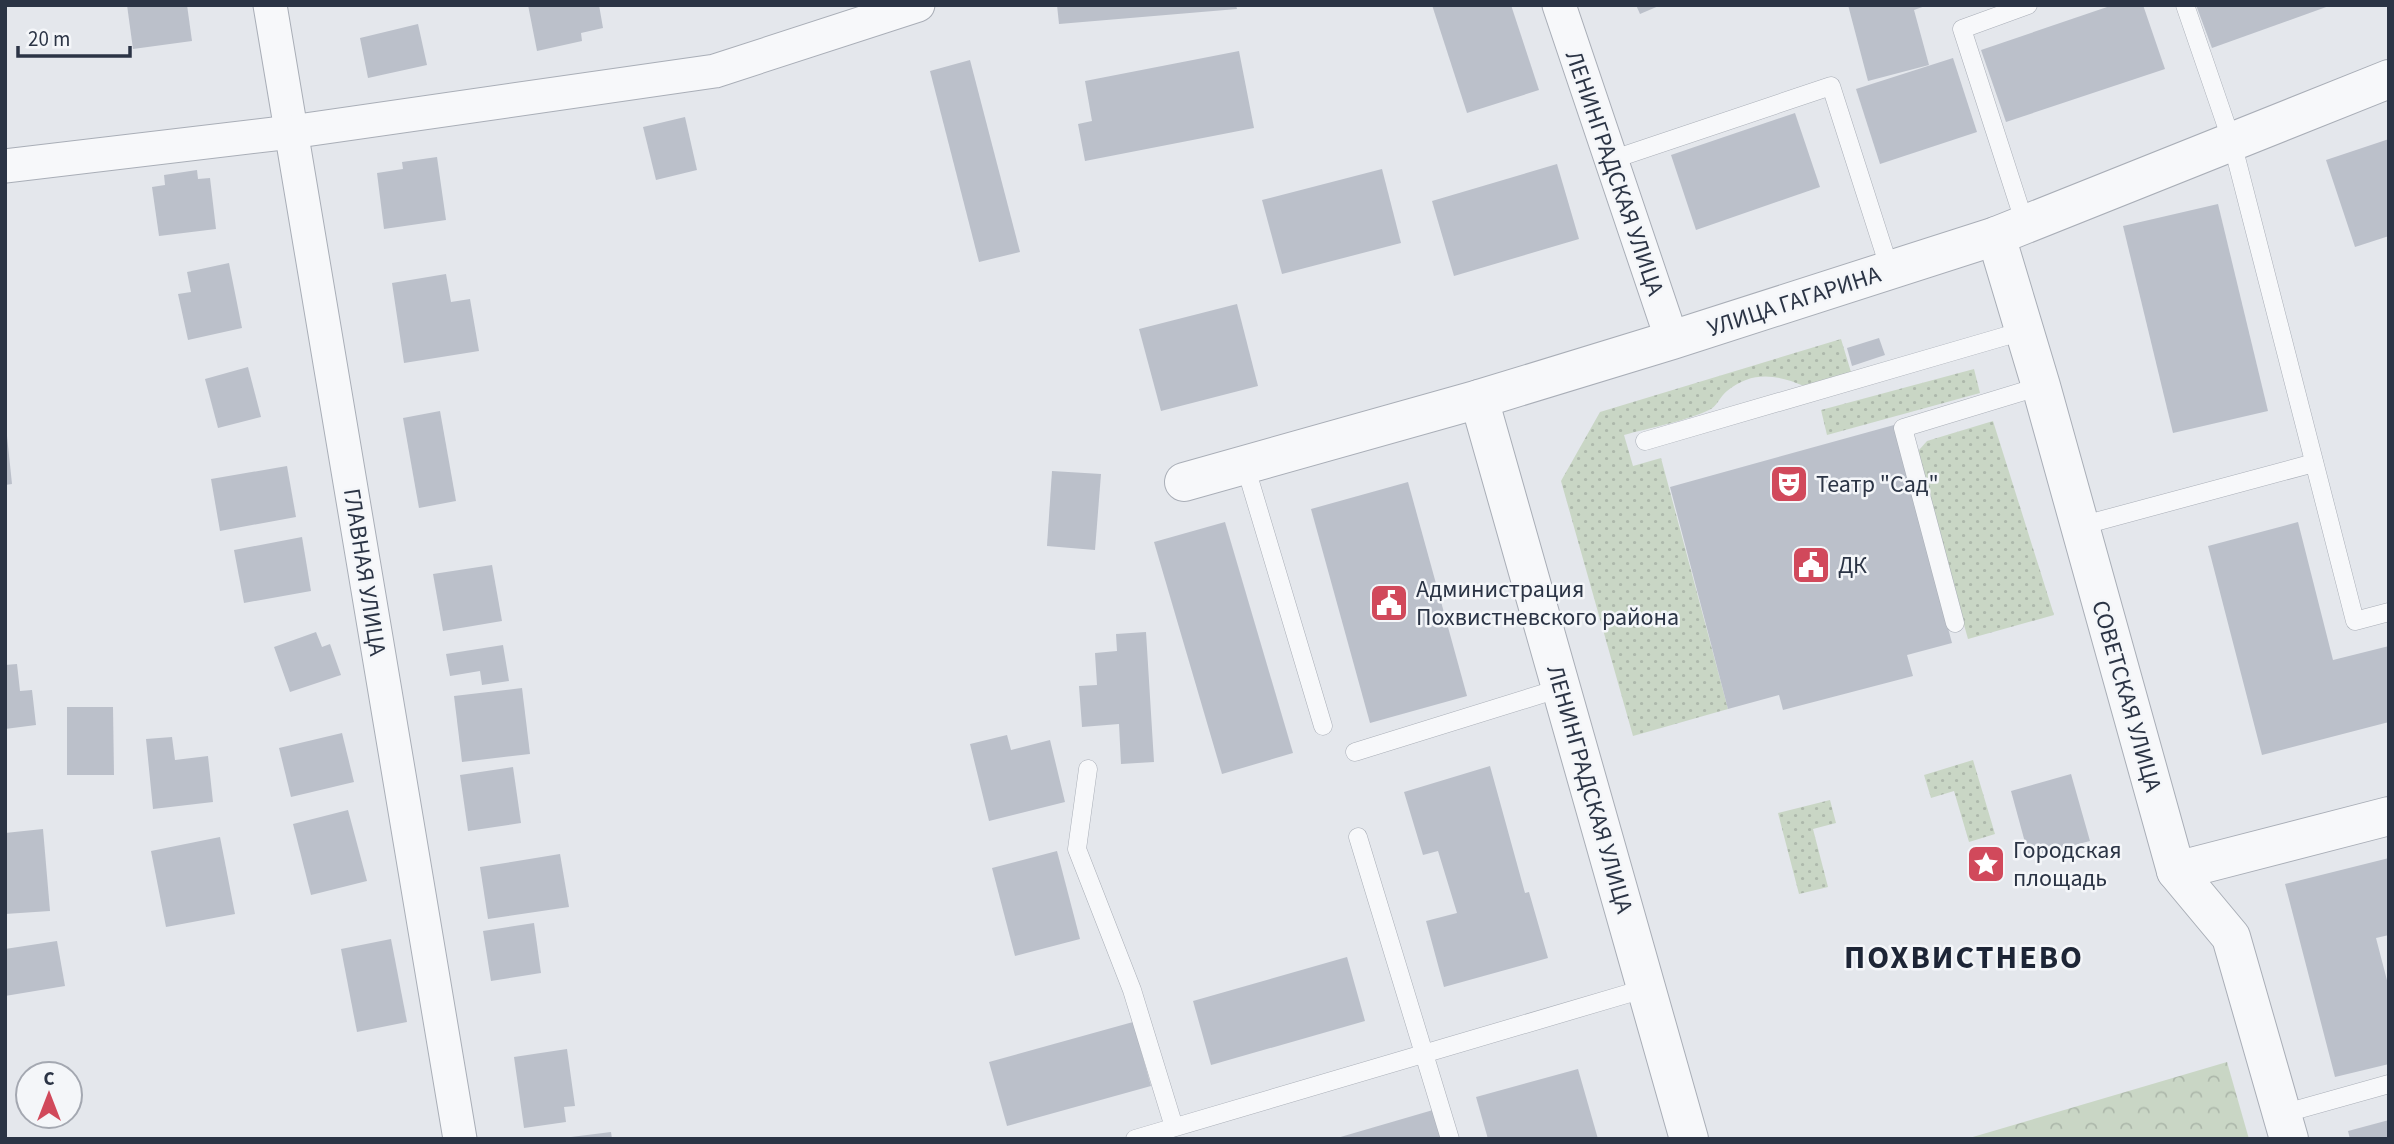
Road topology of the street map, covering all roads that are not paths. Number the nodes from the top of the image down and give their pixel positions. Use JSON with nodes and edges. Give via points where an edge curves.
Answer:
{"nodes":[{"id":1,"x":271,"y":5,"type":"edge"},
{"id":2,"x":918,"y":5,"type":"edge"},
{"id":3,"x":1559,"y":5,"type":"edge"},
{"id":4,"x":2028,"y":5,"type":"edge"},
{"id":5,"x":2185,"y":5,"type":"edge"},
{"id":6,"x":2389,"y":79,"type":"edge"},
{"id":7,"x":291,"y":132,"type":"junction"},
{"id":8,"x":2232,"y":142,"type":"junction"},
{"id":9,"x":1611,"y":160,"type":"junction"},
{"id":10,"x":5,"y":166,"type":"edge"},
{"id":11,"x":2010,"y":230,"type":"junction"},
{"id":12,"x":1890,"y":270,"type":"junction"},
{"id":13,"x":2023,"y":331,"type":"junction"},
{"id":14,"x":1672,"y":340,"type":"junction"},
{"id":15,"x":2041,"y":386,"type":"junction"},
{"id":16,"x":1479,"y":399,"type":"junction"},
{"id":17,"x":1645,"y":441,"type":"dead end"},
{"id":18,"x":2314,"y":463,"type":"junction"},
{"id":19,"x":1245,"y":465,"type":"junction"},
{"id":20,"x":1184,"y":482,"type":"dead end"},
{"id":21,"x":2080,"y":526,"type":"junction"},
{"id":22,"x":2389,"y":612,"type":"edge"},
{"id":23,"x":1955,"y":623,"type":"dead end"},
{"id":24,"x":1561,"y":688,"type":"junction"},
{"id":25,"x":1323,"y":726,"type":"dead end"},
{"id":26,"x":1355,"y":752,"type":"dead end"},
{"id":27,"x":1088,"y":769,"type":"dead end"},
{"id":28,"x":2389,"y":816,"type":"edge"},
{"id":29,"x":1358,"y":837,"type":"dead end"},
{"id":30,"x":2176,"y":871,"type":"junction"},
{"id":31,"x":1647,"y":988,"type":"junction"},
{"id":32,"x":1424,"y":1053,"type":"junction"},
{"id":33,"x":2389,"y":1084,"type":"edge"},
{"id":34,"x":2285,"y":1126,"type":"edge"},
{"id":35,"x":1174,"y":1127,"type":"junction"},
{"id":36,"x":460,"y":1139,"type":"edge"},
{"id":37,"x":1135,"y":1139,"type":"edge"},
{"id":38,"x":1450,"y":1139,"type":"edge"},
{"id":39,"x":1689,"y":1139,"type":"edge"}],
"edges":[{"from":1,"to":7,"type":"street","name":"ГЛАВНАЯ УЛИЦА"},
{"from":2,"to":7,"type":"street","via":[[715,71]]},
{"from":3,"to":9,"type":"street","name":"ЛЕНИНГРАДСКАЯ УЛИЦА"},
{"from":4,"to":11,"type":"lane","via":[[1962,29]]},
{"from":5,"to":8,"type":"lane"},
{"from":6,"to":8,"type":"street","name":"УЛИЦА ГАГАРИНА"},
{"from":7,"to":10,"type":"street"},
{"from":7,"to":36,"type":"street","name":"ГЛАВНАЯ УЛИЦА"},
{"from":8,"to":11,"type":"street","name":"УЛИЦА ГАГАРИНА"},
{"from":8,"to":18,"type":"lane"},
{"from":9,"to":12,"type":"lane","via":[[1831,86]]},
{"from":9,"to":14,"type":"street","name":"ЛЕНИНГРАДСКАЯ УЛИЦА"},
{"from":11,"to":12,"type":"street","name":"УЛИЦА ГАГАРИНА"},
{"from":11,"to":13,"type":"street","name":"СОВЕТСКАЯ УЛИЦА"},
{"from":12,"to":14,"type":"street","name":"УЛИЦА ГАГАРИНА"},
{"from":13,"to":15,"type":"street","name":"СОВЕТСКАЯ УЛИЦА"},
{"from":13,"to":17,"type":"lane"},
{"from":14,"to":16,"type":"street","name":"УЛИЦА ГАГАРИНА"},
{"from":15,"to":21,"type":"street","name":"СОВЕТСКАЯ УЛИЦА"},
{"from":15,"to":23,"type":"lane","via":[[1903,428]]},
{"from":16,"to":19,"type":"street","name":"УЛИЦА ГАГАРИНА"},
{"from":16,"to":24,"type":"street","name":"ЛЕНИНГРАДСКАЯ УЛИЦА"},
{"from":18,"to":21,"type":"lane"},
{"from":18,"to":22,"type":"lane","via":[[2355,621]]},
{"from":19,"to":20,"type":"street","name":"УЛИЦА ГАГАРИНА"},
{"from":19,"to":25,"type":"lane"},
{"from":21,"to":30,"type":"street","name":"СОВЕТСКАЯ УЛИЦА"},
{"from":24,"to":26,"type":"lane"},
{"from":24,"to":31,"type":"street","name":"ЛЕНИНГРАДСКАЯ УЛИЦА"},
{"from":27,"to":35,"type":"lane","via":[[1077,849],[1132,990]]},
{"from":28,"to":30,"type":"street"},
{"from":29,"to":32,"type":"lane"},
{"from":30,"to":34,"type":"street","name":"СОВЕТСКАЯ УЛИЦА","via":[[2231,937]]},
{"from":31,"to":32,"type":"lane"},
{"from":31,"to":39,"type":"street","name":"ЛЕНИНГРАДСКАЯ УЛИЦА"},
{"from":32,"to":35,"type":"lane"},
{"from":32,"to":38,"type":"lane"},
{"from":33,"to":34,"type":"lane"},
{"from":35,"to":37,"type":"lane"}]}
